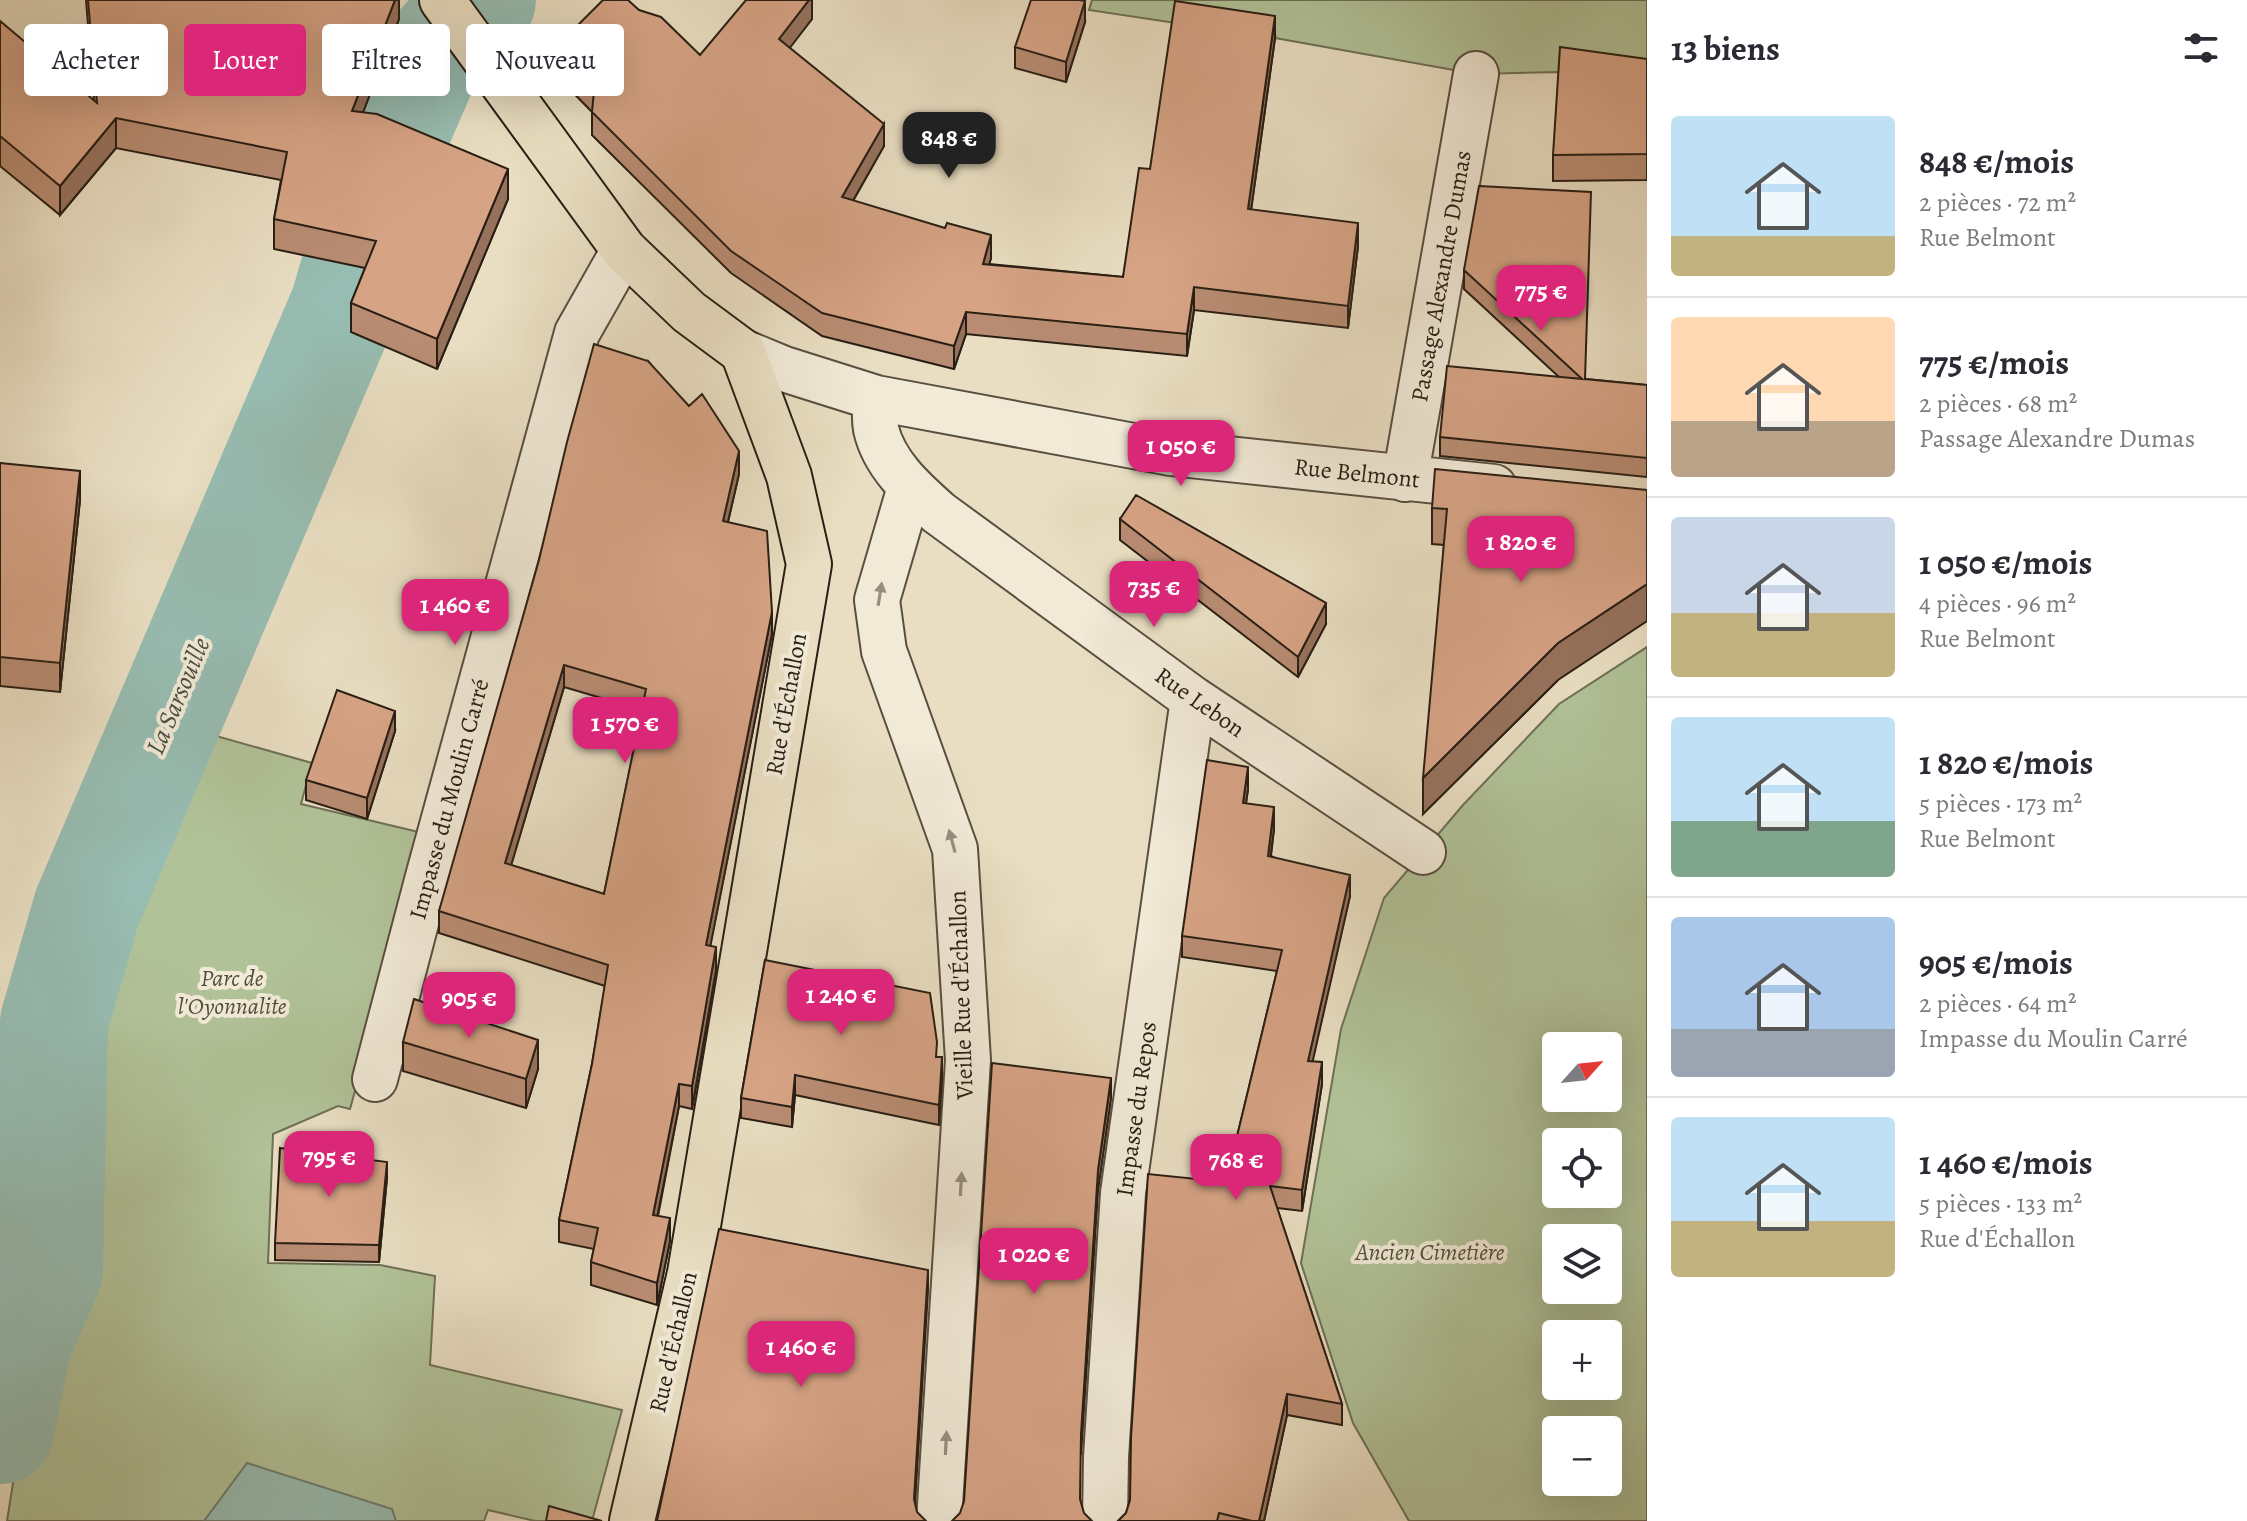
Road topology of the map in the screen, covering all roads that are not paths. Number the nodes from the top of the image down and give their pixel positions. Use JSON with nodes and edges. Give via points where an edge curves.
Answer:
{"nodes":[{"id":1,"x":449,"y":10,"type":"edge"},
{"id":2,"x":1476,"y":74,"type":"dead end"},
{"id":3,"x":624,"y":250,"type":"junction"},
{"id":4,"x":743,"y":352,"type":"junction"},
{"id":5,"x":876,"y":398,"type":"junction"},
{"id":6,"x":1405,"y":479,"type":"junction"},
{"id":7,"x":910,"y":487,"type":"junction"},
{"id":8,"x":1526,"y":490,"type":"edge"},
{"id":9,"x":1193,"y":699,"type":"junction"},
{"id":10,"x":1423,"y":852,"type":"dead end"},
{"id":11,"x":375,"y":1079,"type":"dead end"},
{"id":12,"x":632,"y":1521,"type":"edge"},
{"id":13,"x":939,"y":1521,"type":"edge"},
{"id":14,"x":1105,"y":1521,"type":"edge"}],
"edges":[{"from":1,"to":3,"type":"main road"},
{"from":2,"to":6,"type":"street","name":"Passage Alexandre Dumas"},
{"from":3,"to":4,"type":"main road","via":[[689,312]]},
{"from":3,"to":11,"type":"street","name":"Impasse du Moulin Carré","via":[[577,333]]},
{"from":4,"to":5,"type":"street","name":"Rue Belmont"},
{"from":4,"to":12,"type":"main road","name":"Rue d'Échallon","via":[[789,476],[809,564],[690,1273]]},
{"from":5,"to":6,"type":"street","name":"Rue Belmont","via":[[1171,453]]},
{"from":5,"to":7,"type":"street","name":"Rue Lebon","via":[[875,428],[887,457]]},
{"from":6,"to":8,"type":"street","name":"Rue Belmont"},
{"from":7,"to":9,"type":"street","name":"Rue Lebon"},
{"from":13,"to":7,"type":"street","name":"Vieille Rue d'Échallon","one_way":true,"via":[[968,1060],[955,849],[884,651],[877,600]]},
{"from":9,"to":10,"type":"street","name":"Rue Lebon"},
{"from":9,"to":14,"type":"street","name":"Impasse du Repos","via":[[1123,1193]]}]}
